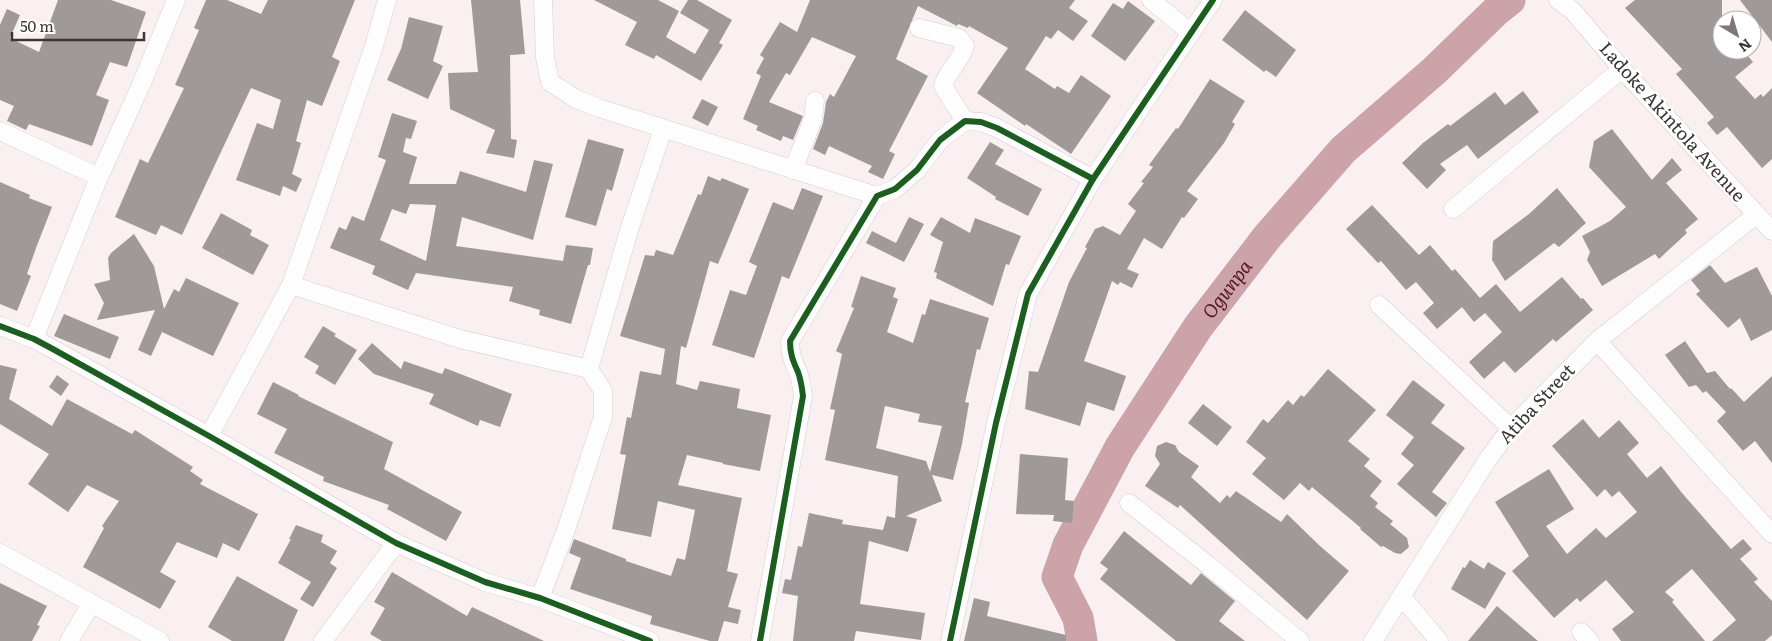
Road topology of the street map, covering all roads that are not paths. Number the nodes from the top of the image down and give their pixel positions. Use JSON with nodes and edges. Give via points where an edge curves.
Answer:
{"nodes":[{"id":1,"x":176,"y":0,"type":"edge"},
{"id":2,"x":386,"y":0,"type":"edge"},
{"id":3,"x":543,"y":0,"type":"edge"},
{"id":4,"x":1151,"y":0,"type":"edge"},
{"id":5,"x":1213,"y":0,"type":"edge"},
{"id":6,"x":1558,"y":0,"type":"edge"},
{"id":7,"x":919,"y":28,"type":"dead end"},
{"id":8,"x":1191,"y":33,"type":"junction"},
{"id":9,"x":1622,"y":69,"type":"junction"},
{"id":10,"x":815,"y":101,"type":"dead end"},
{"id":11,"x":965,"y":121,"type":"junction"},
{"id":12,"x":664,"y":129,"type":"junction"},
{"id":13,"x":0,"y":131,"type":"edge"},
{"id":14,"x":793,"y":170,"type":"junction"},
{"id":15,"x":99,"y":177,"type":"junction"},
{"id":16,"x":1093,"y":179,"type":"junction"},
{"id":17,"x":877,"y":196,"type":"junction"},
{"id":18,"x":1453,"y":209,"type":"dead end"},
{"id":19,"x":1756,"y":214,"type":"junction"},
{"id":20,"x":1772,"y":231,"type":"edge"},
{"id":21,"x":292,"y":285,"type":"junction"},
{"id":22,"x":1379,"y":305,"type":"dead end"},
{"id":23,"x":0,"y":326,"type":"edge"},
{"id":24,"x":34,"y":339,"type":"junction"},
{"id":25,"x":1597,"y":341,"type":"junction"},
{"id":26,"x":589,"y":369,"type":"junction"},
{"id":27,"x":1511,"y":428,"type":"junction"},
{"id":28,"x":209,"y":436,"type":"junction"},
{"id":29,"x":1129,"y":503,"type":"dead end"},
{"id":30,"x":1772,"y":534,"type":"edge"},
{"id":31,"x":396,"y":543,"type":"junction"},
{"id":32,"x":0,"y":552,"type":"edge"},
{"id":33,"x":1402,"y":597,"type":"junction"},
{"id":34,"x":540,"y":598,"type":"junction"},
{"id":35,"x":91,"y":604,"type":"junction"},
{"id":36,"x":70,"y":641,"type":"edge"},
{"id":37,"x":160,"y":641,"type":"edge"},
{"id":38,"x":323,"y":641,"type":"edge"},
{"id":39,"x":650,"y":641,"type":"edge"},
{"id":40,"x":760,"y":641,"type":"edge"},
{"id":41,"x":950,"y":641,"type":"edge"},
{"id":42,"x":1300,"y":641,"type":"edge"},
{"id":43,"x":1373,"y":641,"type":"edge"},
{"id":44,"x":1439,"y":641,"type":"edge"}],
"edges":[{"from":1,"to":15,"type":"street"},
{"from":2,"to":21,"type":"street","via":[[374,46]]},
{"from":3,"to":12,"type":"street","via":[[545,58],[550,82],[576,100]]},
{"from":4,"to":8,"type":"street"},
{"from":5,"to":8,"type":"street"},
{"from":6,"to":9,"type":"street","name":"Ladoke Akintola Avenue","via":[[1573,11]]},
{"from":7,"to":11,"type":"street","via":[[959,38],[965,46],[943,86]]},
{"from":8,"to":16,"type":"street"},
{"from":9,"to":18,"type":"street"},
{"from":9,"to":19,"type":"street","name":"Ladoke Akintola Avenue"},
{"from":10,"to":14,"type":"street","via":[[813,118]]},
{"from":11,"to":16,"type":"street","via":[[997,128]]},
{"from":11,"to":17,"type":"street","via":[[940,140],[917,170],[895,188]]},
{"from":12,"to":14,"type":"street"},
{"from":12,"to":26,"type":"street","via":[[630,227]]},
{"from":13,"to":15,"type":"street"},
{"from":14,"to":17,"type":"street"},
{"from":15,"to":24,"type":"street"},
{"from":16,"to":41,"type":"street","via":[[1028,294],[996,423]]},
{"from":17,"to":40,"type":"street","via":[[790,342],[790,353],[803,396]]},
{"from":19,"to":20,"type":"street","name":"Ladoke Akintola Avenue"},
{"from":19,"to":25,"type":"street","name":"Atiba Street"},
{"from":21,"to":26,"type":"street","via":[[460,339]]},
{"from":21,"to":28,"type":"street"},
{"from":22,"to":27,"type":"street"},
{"from":23,"to":24,"type":"street"},
{"from":24,"to":28,"type":"street"},
{"from":25,"to":27,"type":"street","name":"Atiba Street"},
{"from":25,"to":30,"type":"street"},
{"from":26,"to":34,"type":"street","via":[[603,391],[603,417]]},
{"from":27,"to":33,"type":"street","name":"Atiba Street","via":[[1488,459]]},
{"from":28,"to":31,"type":"street"},
{"from":29,"to":42,"type":"street"},
{"from":31,"to":34,"type":"street","via":[[485,582]]},
{"from":31,"to":38,"type":"street"},
{"from":32,"to":35,"type":"street"},
{"from":33,"to":43,"type":"street","name":"Atiba Street"},
{"from":33,"to":44,"type":"street"},
{"from":34,"to":39,"type":"street"},
{"from":35,"to":36,"type":"street"},
{"from":35,"to":37,"type":"street"}]}
